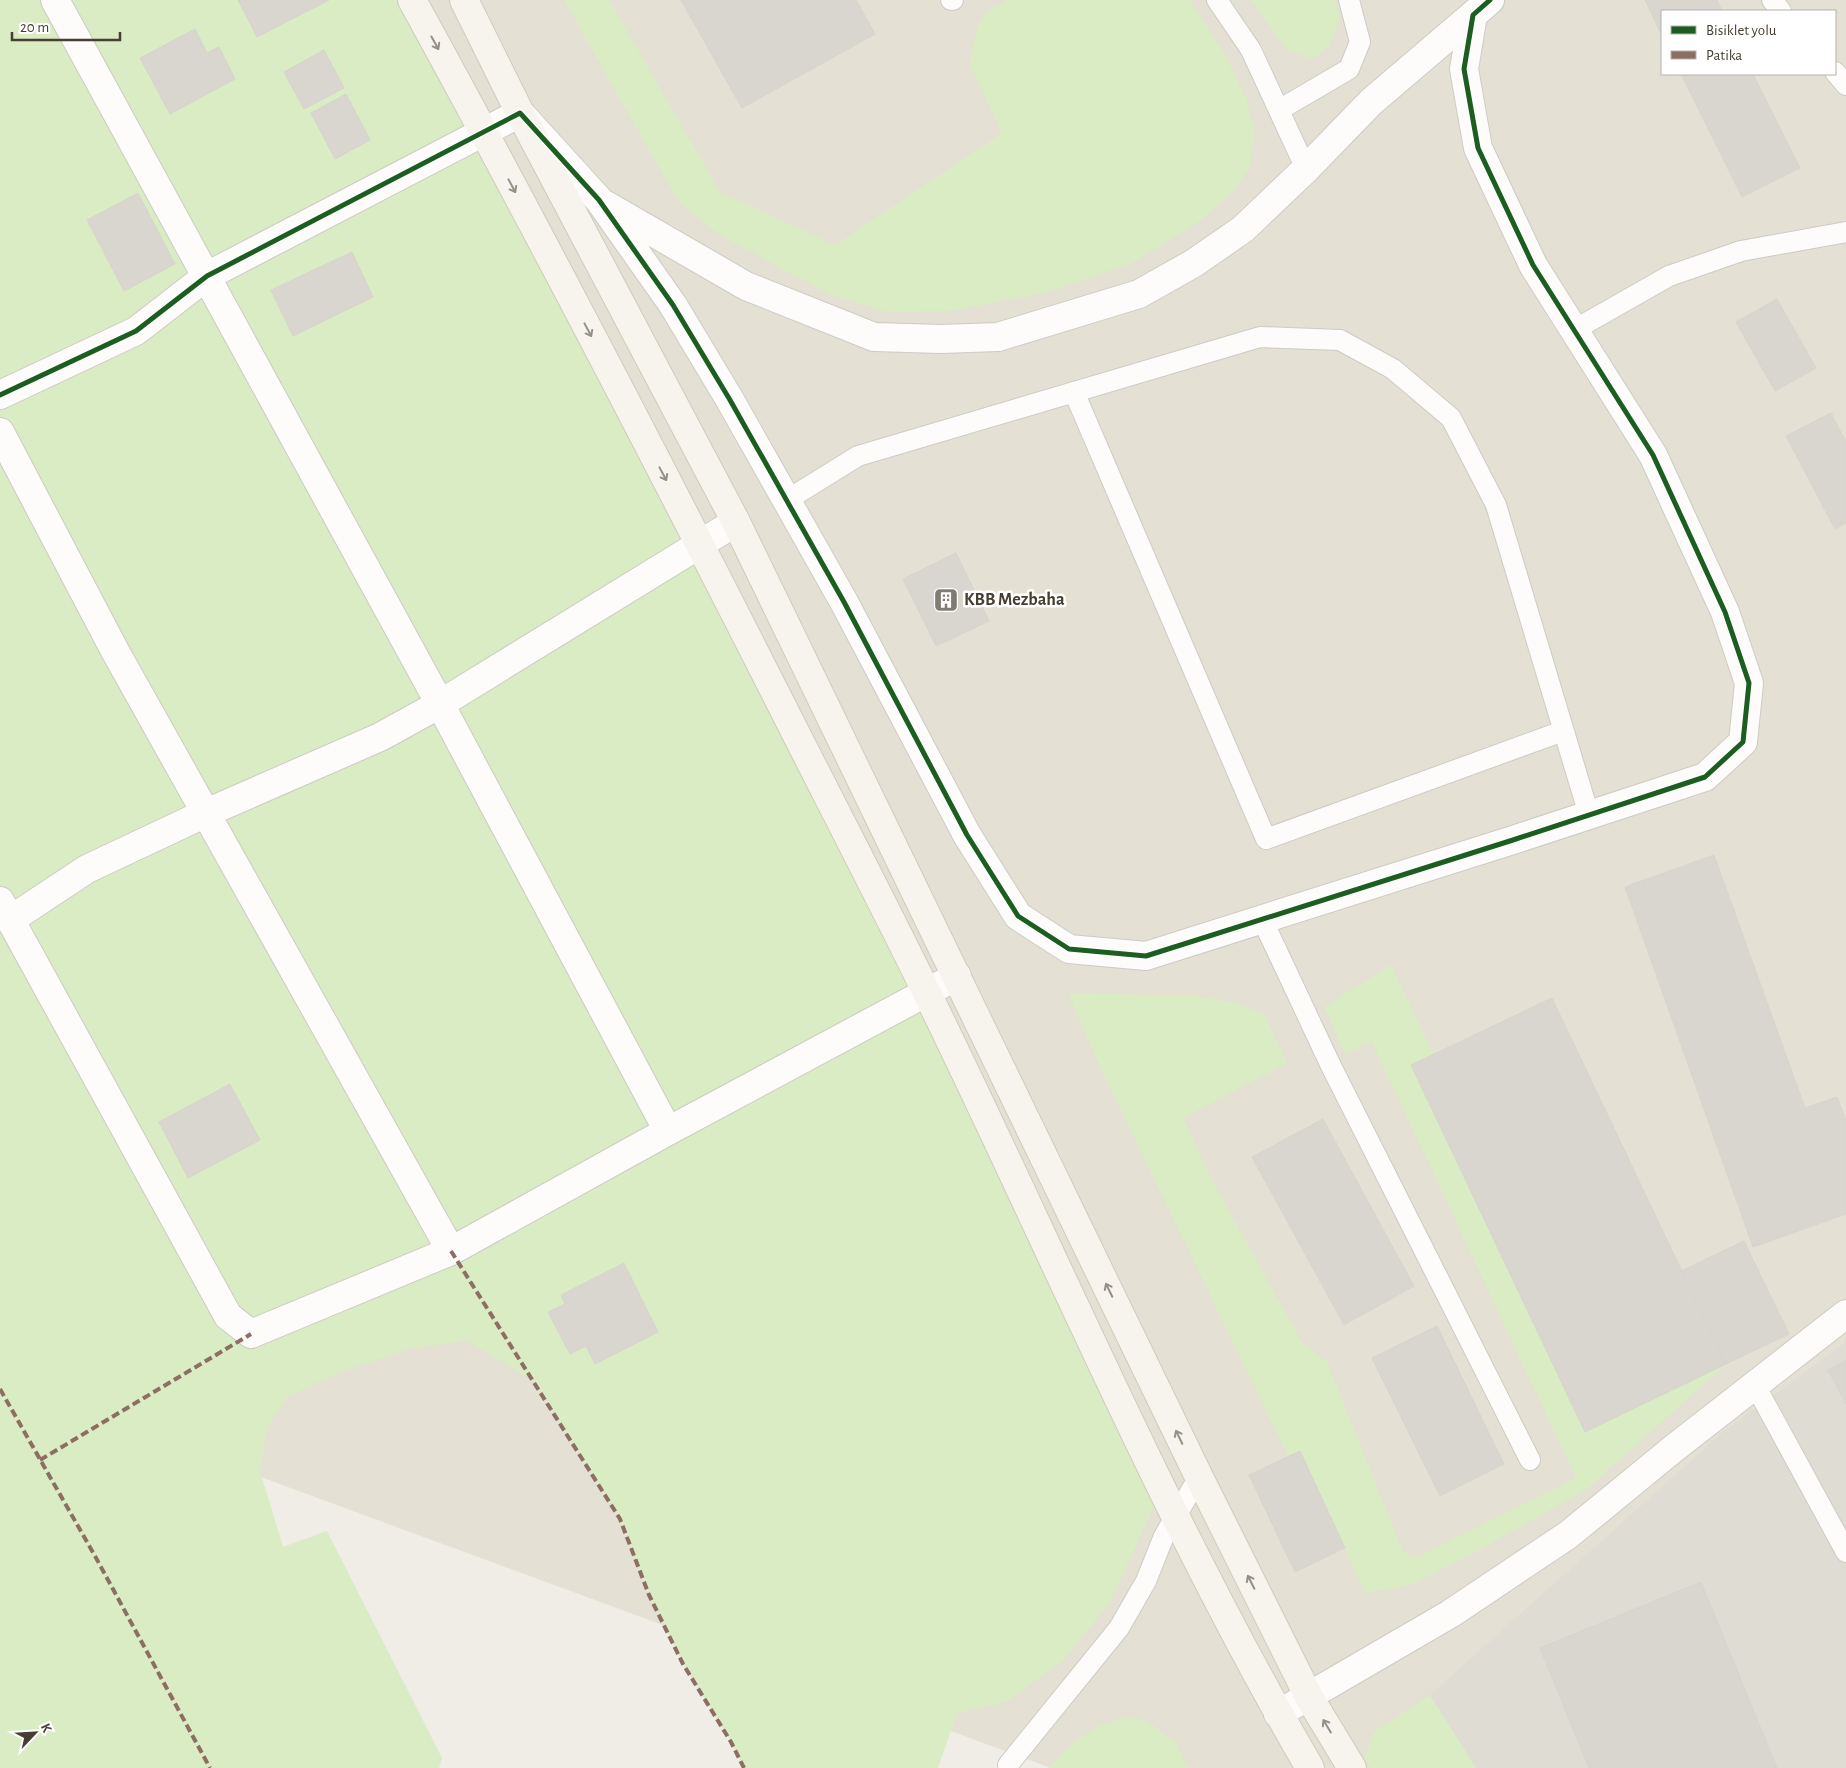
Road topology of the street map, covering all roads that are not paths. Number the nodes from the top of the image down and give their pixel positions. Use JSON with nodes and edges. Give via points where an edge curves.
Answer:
{"nodes":[{"id":1,"x":55,"y":0,"type":"edge"},
{"id":2,"x":412,"y":0,"type":"edge"},
{"id":3,"x":464,"y":0,"type":"edge"},
{"id":4,"x":1217,"y":0,"type":"edge"},
{"id":5,"x":1349,"y":0,"type":"edge"},
{"id":6,"x":1772,"y":0,"type":"edge"},
{"id":7,"x":1482,"y":7,"type":"edge"},
{"id":8,"x":1781,"y":10,"type":"edge"},
{"id":9,"x":1836,"y":73,"type":"edge"},
{"id":10,"x":1846,"y":85,"type":"edge"},
{"id":11,"x":1279,"y":110,"type":"junction"},
{"id":12,"x":520,"y":113,"type":"junction"},
{"id":13,"x":484,"y":132,"type":"junction"},
{"id":14,"x":1306,"y":169,"type":"junction"},
{"id":15,"x":598,"y":200,"type":"junction"},
{"id":16,"x":1846,"y":232,"type":"edge"},
{"id":17,"x":207,"y":276,"type":"junction"},
{"id":18,"x":1574,"y":330,"type":"junction"},
{"id":19,"x":1074,"y":392,"type":"junction"},
{"id":20,"x":0,"y":394,"type":"edge"},
{"id":21,"x":0,"y":432,"type":"edge"},
{"id":22,"x":787,"y":500,"type":"junction"},
{"id":23,"x":736,"y":522,"type":"junction"},
{"id":24,"x":699,"y":543,"type":"junction"},
{"id":25,"x":440,"y":704,"type":"junction"},
{"id":26,"x":1564,"y":731,"type":"junction"},
{"id":27,"x":206,"y":814,"type":"junction"},
{"id":28,"x":1589,"y":815,"type":"junction"},
{"id":29,"x":5,"y":910,"type":"edge"},
{"id":30,"x":1262,"y":919,"type":"junction"},
{"id":31,"x":957,"y":976,"type":"junction"},
{"id":32,"x":926,"y":992,"type":"junction"},
{"id":33,"x":668,"y":1130,"type":"junction"},
{"id":34,"x":450,"y":1251,"type":"junction"},
{"id":35,"x":1846,"y":1314,"type":"edge"},
{"id":36,"x":1755,"y":1385,"type":"junction"},
{"id":37,"x":1530,"y":1460,"type":"dead end"},
{"id":38,"x":1199,"y":1477,"type":"junction"},
{"id":39,"x":1176,"y":1517,"type":"junction"},
{"id":40,"x":1846,"y":1552,"type":"edge"},
{"id":41,"x":1309,"y":1697,"type":"junction"},
{"id":42,"x":1278,"y":1714,"type":"junction"},
{"id":43,"x":1008,"y":1765,"type":"dead end"},
{"id":44,"x":1310,"y":1768,"type":"edge"},
{"id":45,"x":1352,"y":1768,"type":"edge"}],
"edges":[{"from":1,"to":17,"type":"street"},
{"from":2,"to":13,"type":"main road","one_way":true},
{"from":3,"to":12,"type":"main road"},
{"from":4,"to":11,"type":"lane","via":[[1251,50]]},
{"from":5,"to":11,"type":"lane","via":[[1360,42],[1349,69]]},
{"from":6,"to":8,"type":"lane"},
{"from":7,"to":14,"type":"street","via":[[1372,102]]},
{"from":7,"to":18,"type":"street","via":[[1464,69],[1478,148],[1533,266]]},
{"from":9,"to":10,"type":"lane"},
{"from":11,"to":14,"type":"lane"},
{"from":12,"to":13,"type":"street"},
{"from":12,"to":15,"type":"street"},
{"from":12,"to":23,"type":"main road"},
{"from":13,"to":17,"type":"street"},
{"from":13,"to":24,"type":"main road","one_way":true},
{"from":14,"to":15,"type":"street","via":[[1243,229],[1194,264],[1139,294],[998,337],[874,337],[746,286]]},
{"from":15,"to":22,"type":"street","via":[[673,305]]},
{"from":16,"to":18,"type":"lane","via":[[1741,252],[1669,276]]},
{"from":17,"to":20,"type":"street","via":[[136,331]]},
{"from":17,"to":25,"type":"street"},
{"from":18,"to":28,"type":"street","via":[[1653,456],[1725,612],[1749,683],[1743,742],[1705,777]]},
{"from":19,"to":22,"type":"lane","via":[[858,456]]},
{"from":19,"to":26,"type":"lane","via":[[1260,336],[1340,340],[1393,369],[1451,418],[1496,505]]},
{"from":19,"to":26,"type":"lane","via":[[1266,839]]},
{"from":21,"to":27,"type":"street","via":[[115,651]]},
{"from":22,"to":30,"type":"street","via":[[966,835],[1018,916],[1069,949],[1146,956]]},
{"from":23,"to":24,"type":"street"},
{"from":23,"to":31,"type":"main road"},
{"from":24,"to":25,"type":"street"},
{"from":24,"to":32,"type":"main road"},
{"from":25,"to":27,"type":"street","via":[[380,737]]},
{"from":25,"to":33,"type":"street"},
{"from":26,"to":28,"type":"lane"},
{"from":27,"to":29,"type":"street"},
{"from":27,"to":34,"type":"street"},
{"from":28,"to":30,"type":"street"},
{"from":29,"to":34,"type":"street","via":[[228,1316],[251,1334]]},
{"from":30,"to":37,"type":"lane","via":[[1331,1066]]},
{"from":31,"to":32,"type":"street"},
{"from":38,"to":31,"type":"main road","one_way":true},
{"from":32,"to":33,"type":"street"},
{"from":32,"to":39,"type":"main road"},
{"from":33,"to":34,"type":"street"},
{"from":35,"to":36,"type":"street"},
{"from":36,"to":40,"type":"lane"},
{"from":36,"to":41,"type":"street","via":[[1568,1535],[1450,1614]]},
{"from":38,"to":39,"type":"lane"},
{"from":41,"to":38,"type":"main road","one_way":true},
{"from":39,"to":42,"type":"main road"},
{"from":39,"to":43,"type":"lane","via":[[1164,1536],[1146,1581],[1118,1628]]},
{"from":41,"to":42,"type":"street"},
{"from":45,"to":41,"type":"main road","one_way":true},
{"from":42,"to":44,"type":"main road"}]}
